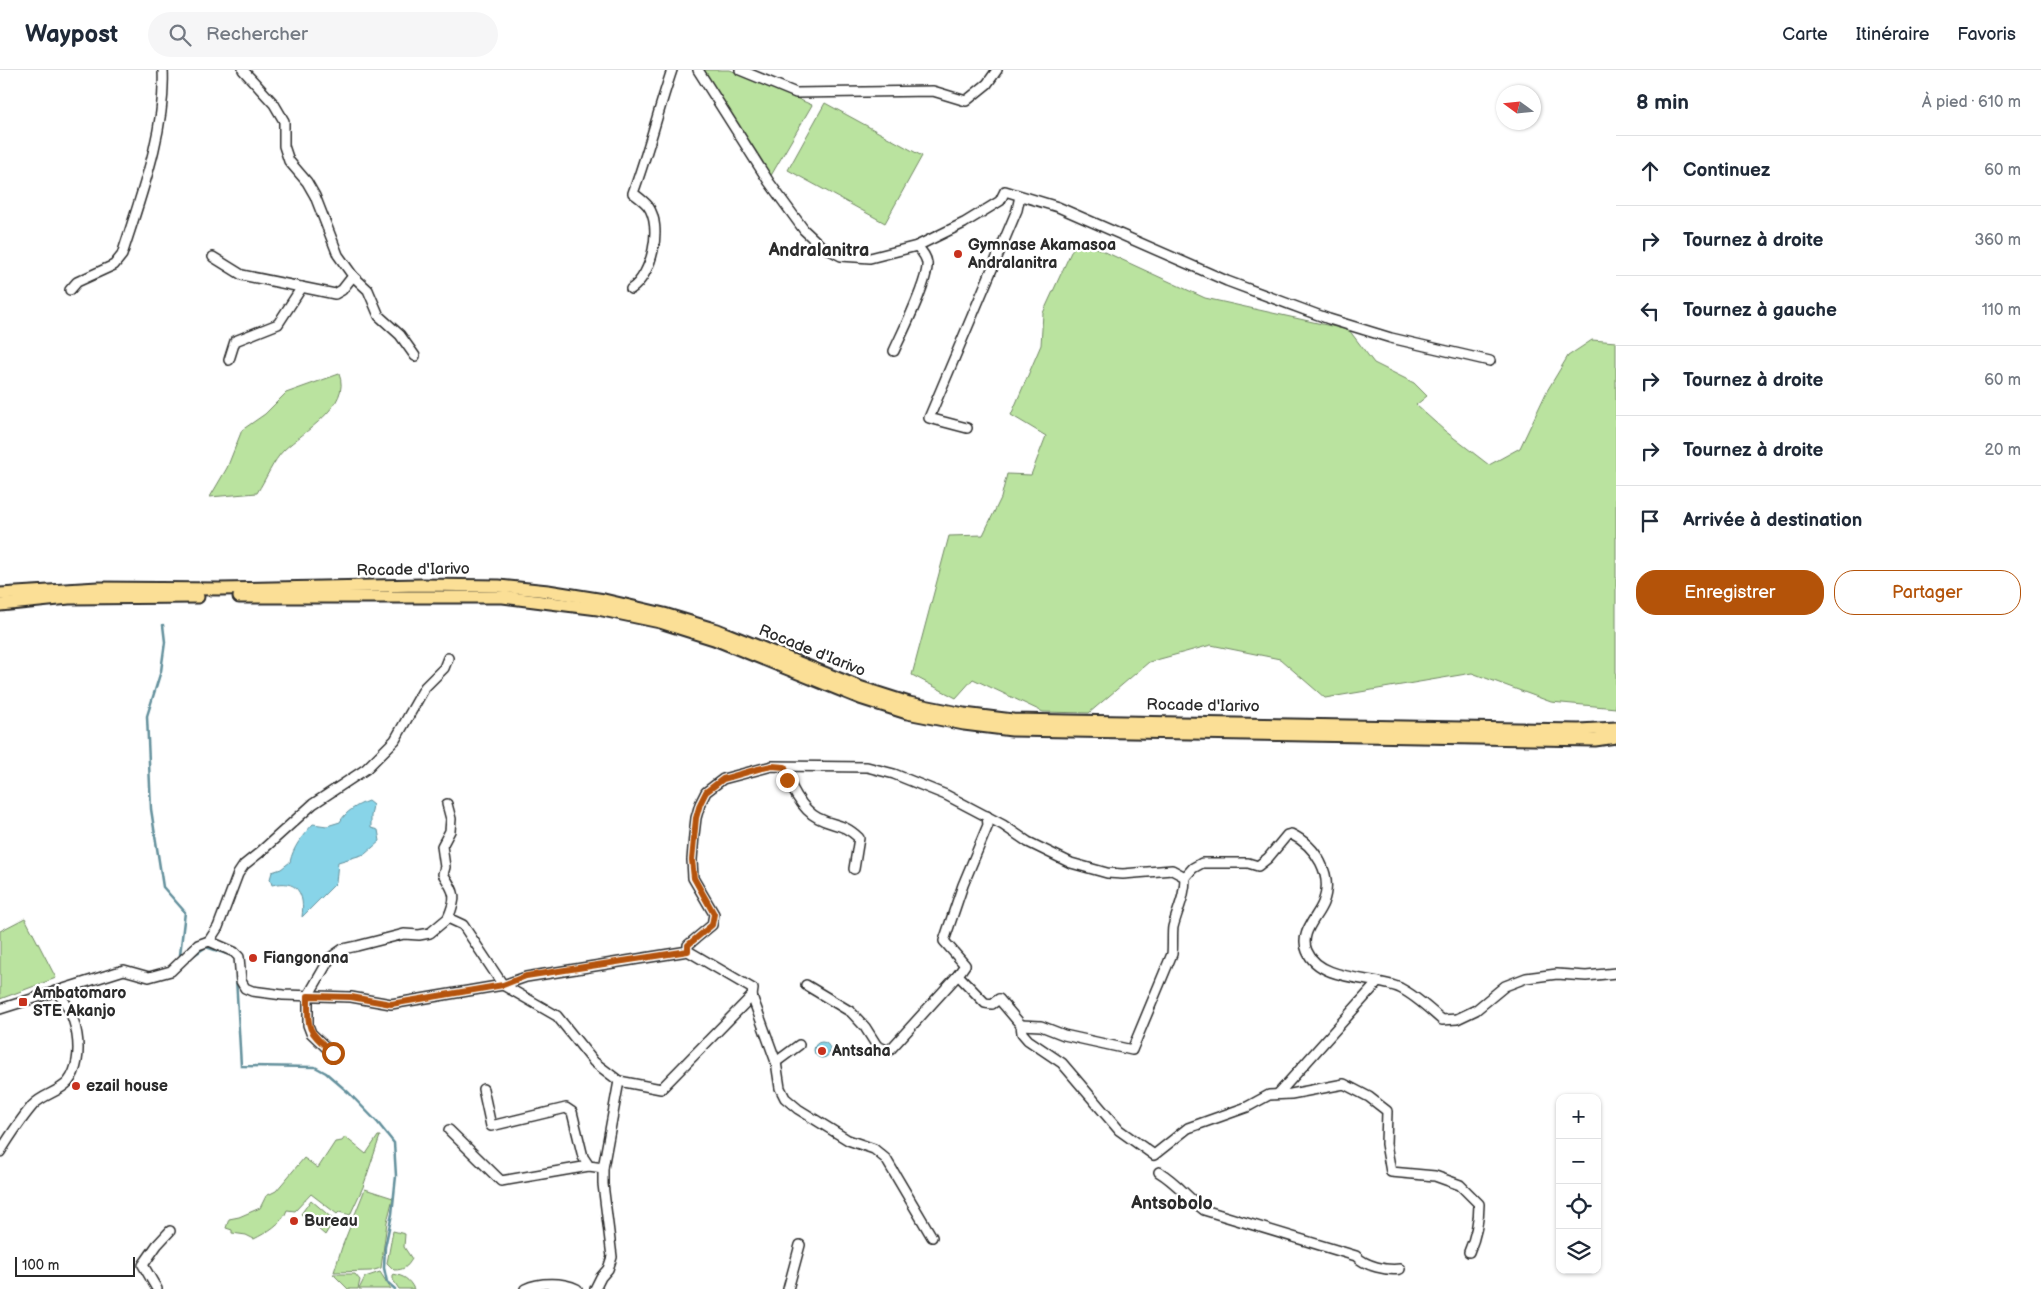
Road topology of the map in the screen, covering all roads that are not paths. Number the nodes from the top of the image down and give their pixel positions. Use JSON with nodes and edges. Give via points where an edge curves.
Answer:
{"nodes":[{"id":1,"x":163,"y":70,"type":"edge"},
{"id":2,"x":243,"y":70,"type":"edge"},
{"id":3,"x":672,"y":70,"type":"edge"},
{"id":4,"x":698,"y":70,"type":"edge"},
{"id":5,"x":740,"y":70,"type":"edge"},
{"id":6,"x":997,"y":70,"type":"edge"},
{"id":7,"x":1020,"y":196,"type":"junction"},
{"id":8,"x":917,"y":246,"type":"junction"},
{"id":9,"x":213,"y":257,"type":"dead end"},
{"id":10,"x":353,"y":276,"type":"junction"},
{"id":11,"x":302,"y":287,"type":"junction"},
{"id":12,"x":631,"y":289,"type":"dead end"},
{"id":13,"x":70,"y":290,"type":"dead end"},
{"id":14,"x":894,"y":351,"type":"dead end"},
{"id":15,"x":414,"y":356,"type":"dead end"},
{"id":16,"x":230,"y":360,"type":"dead end"},
{"id":17,"x":1490,"y":361,"type":"dead end"},
{"id":18,"x":967,"y":428,"type":"dead end"},
{"id":19,"x":0,"y":594,"type":"edge"},
{"id":20,"x":0,"y":605,"type":"edge"},
{"id":21,"x":448,"y":658,"type":"dead end"},
{"id":22,"x":1616,"y":728,"type":"edge"},
{"id":23,"x":1616,"y":737,"type":"edge"},
{"id":24,"x":785,"y":767,"type":"junction"},
{"id":25,"x":447,"y":804,"type":"dead end"},
{"id":26,"x":987,"y":816,"type":"junction"},
{"id":27,"x":854,"y":869,"type":"dead end"},
{"id":28,"x":1185,"y":877,"type":"junction"},
{"id":29,"x":448,"y":918,"type":"junction"},
{"id":30,"x":209,"y":941,"type":"junction"},
{"id":31,"x":688,"y":951,"type":"junction"},
{"id":32,"x":1616,"y":973,"type":"edge"},
{"id":33,"x":958,"y":975,"type":"junction"},
{"id":34,"x":1378,"y":982,"type":"junction"},
{"id":35,"x":503,"y":985,"type":"junction"},
{"id":36,"x":806,"y":985,"type":"dead end"},
{"id":37,"x":55,"y":991,"type":"junction"},
{"id":38,"x":308,"y":996,"type":"junction"},
{"id":39,"x":752,"y":996,"type":"junction"},
{"id":40,"x":0,"y":1009,"type":"edge"},
{"id":41,"x":1021,"y":1025,"type":"junction"},
{"id":42,"x":799,"y":1045,"type":"dead end"},
{"id":43,"x":335,"y":1056,"type":"dead end"},
{"id":44,"x":776,"y":1062,"type":"junction"},
{"id":45,"x":619,"y":1081,"type":"junction"},
{"id":46,"x":483,"y":1089,"type":"dead end"},
{"id":47,"x":1278,"y":1094,"type":"junction"},
{"id":48,"x":449,"y":1130,"type":"dead end"},
{"id":49,"x":0,"y":1152,"type":"edge"},
{"id":50,"x":589,"y":1166,"type":"junction"},
{"id":51,"x":603,"y":1168,"type":"junction"},
{"id":52,"x":1159,"y":1172,"type":"dead end"},
{"id":53,"x":170,"y":1231,"type":"dead end"},
{"id":54,"x":932,"y":1237,"type":"dead end"},
{"id":55,"x":800,"y":1245,"type":"dead end"},
{"id":56,"x":1468,"y":1252,"type":"dead end"},
{"id":57,"x":1400,"y":1268,"type":"dead end"},
{"id":58,"x":156,"y":1289,"type":"edge"},
{"id":59,"x":524,"y":1289,"type":"edge"},
{"id":60,"x":577,"y":1289,"type":"edge"},
{"id":61,"x":595,"y":1289,"type":"edge"},
{"id":62,"x":788,"y":1289,"type":"edge"}],
"edges":[{"from":1,"to":13,"type":"street","via":[[164,84],[152,156],[122,255],[114,265],[77,282]]},
{"from":2,"to":10,"type":"street","via":[[274,104],[284,121],[288,161],[308,182],[338,255]]},
{"from":3,"to":12,"type":"street","via":[[633,193],[647,204],[656,234],[644,276]]},
{"from":4,"to":8,"type":"street","via":[[769,182],[804,230],[820,245],[841,256],[870,258]]},
{"from":5,"to":6,"type":"street","via":[[796,93],[933,91],[966,101],[987,84]]},
{"from":7,"to":8,"type":"street","via":[[1005,191],[1000,201]]},
{"from":7,"to":17,"type":"street","via":[[1058,207],[1227,281],[1328,319],[1391,338]]},
{"from":7,"to":18,"type":"street","via":[[1018,210],[929,418]]},
{"from":8,"to":14,"type":"street","via":[[927,265],[924,279]]},
{"from":9,"to":11,"type":"street","via":[[242,275]]},
{"from":10,"to":11,"type":"street","via":[[335,294]]},
{"from":10,"to":15,"type":"street","via":[[368,290],[379,316],[400,335]]},
{"from":11,"to":16,"type":"street","via":[[278,324],[236,341]]},
{"from":19,"to":22,"type":"main road","name":"Rocade d'Iarivo","via":[[98,588],[499,586],[604,600],[664,614],[717,630],[862,688],[909,703],[964,714],[1013,720]]},
{"from":20,"to":23,"type":"main road","name":"Rocade d'Iarivo","via":[[69,598],[502,597],[598,609],[660,622],[714,639],[860,698],[907,713],[964,724],[1012,730],[1595,740]]},
{"from":21,"to":30,"type":"street","via":[[444,668],[425,687],[395,740],[366,770],[313,804],[244,865]]},
{"from":24,"to":26,"type":"street","via":[[868,767],[946,795]]},
{"from":24,"to":27,"type":"street","via":[[792,789],[811,813],[844,826],[859,838]]},
{"from":24,"to":31,"type":"street","via":[[772,766],[731,776],[706,792],[696,818],[692,860],[694,878],[714,914],[712,925],[688,945]]},
{"from":25,"to":29,"type":"street","via":[[451,819],[450,831],[442,846],[443,874],[456,901]]},
{"from":26,"to":28,"type":"street","via":[[1028,842],[1071,863],[1107,873],[1172,870]]},
{"from":26,"to":33,"type":"street","via":[[988,824],[944,941],[965,965]]},
{"from":28,"to":34,"type":"street","via":[[1202,863],[1258,866],[1287,834],[1294,835],[1319,859],[1326,884],[1323,905],[1306,932],[1306,950],[1330,971]]},
{"from":28,"to":41,"type":"street","via":[[1185,891],[1172,929],[1172,954],[1132,1050],[1064,1035],[1041,1026]]},
{"from":29,"to":35,"type":"street","via":[[463,925]]},
{"from":29,"to":38,"type":"street","via":[[430,933],[404,934],[343,949],[330,958]]},
{"from":30,"to":37,"type":"street","via":[[198,946],[171,971],[162,974],[150,977],[124,970]]},
{"from":30,"to":38,"type":"street","via":[[239,957],[241,981],[245,988]]},
{"from":31,"to":35,"type":"street","via":[[526,976]]},
{"from":31,"to":39,"type":"street","via":[[753,989]]},
{"from":32,"to":34,"type":"street","via":[[1526,978],[1505,986],[1476,1010],[1450,1020],[1442,1020],[1422,1002],[1398,988]]},
{"from":33,"to":36,"type":"street","via":[[889,1050],[877,1046],[851,1012]]},
{"from":33,"to":41,"type":"street","via":[[985,1003],[992,1004],[999,999]]},
{"from":34,"to":47,"type":"street"},
{"from":35,"to":38,"type":"street","via":[[391,1004],[351,997]]},
{"from":35,"to":45,"type":"street","via":[[557,1016],[594,1062]]},
{"from":37,"to":40,"type":"street"},
{"from":37,"to":49,"type":"street","via":[[61,996],[78,1031],[78,1060],[68,1082],[34,1103]]},
{"from":38,"to":43,"type":"street","via":[[311,1033]]},
{"from":39,"to":44,"type":"street"},
{"from":39,"to":45,"type":"street","via":[[660,1088]]},
{"from":41,"to":47,"type":"street","via":[[1028,1040],[1062,1063],[1119,1130],[1154,1155],[1188,1128]]},
{"from":42,"to":44,"type":"street"},
{"from":44,"to":54,"type":"street","via":[[785,1098],[848,1140],[874,1149],[886,1159]]},
{"from":45,"to":51,"type":"street"},
{"from":46,"to":50,"type":"street","via":[[491,1126],[566,1108],[572,1112]]},
{"from":47,"to":56,"type":"street","via":[[1344,1084],[1368,1096],[1387,1111],[1386,1144],[1391,1172],[1435,1176],[1460,1185],[1478,1204],[1474,1240]]},
{"from":48,"to":50,"type":"street","via":[[501,1181]]},
{"from":50,"to":51,"type":"street"},
{"from":51,"to":61,"type":"street","via":[[602,1184],[612,1257]]},
{"from":52,"to":57,"type":"street","via":[[1204,1210],[1356,1256],[1360,1261],[1389,1271]]},
{"from":53,"to":58,"type":"street","via":[[143,1265]]},
{"from":55,"to":62,"type":"street"},
{"from":59,"to":60,"type":"street","via":[[564,1284]]}]}
